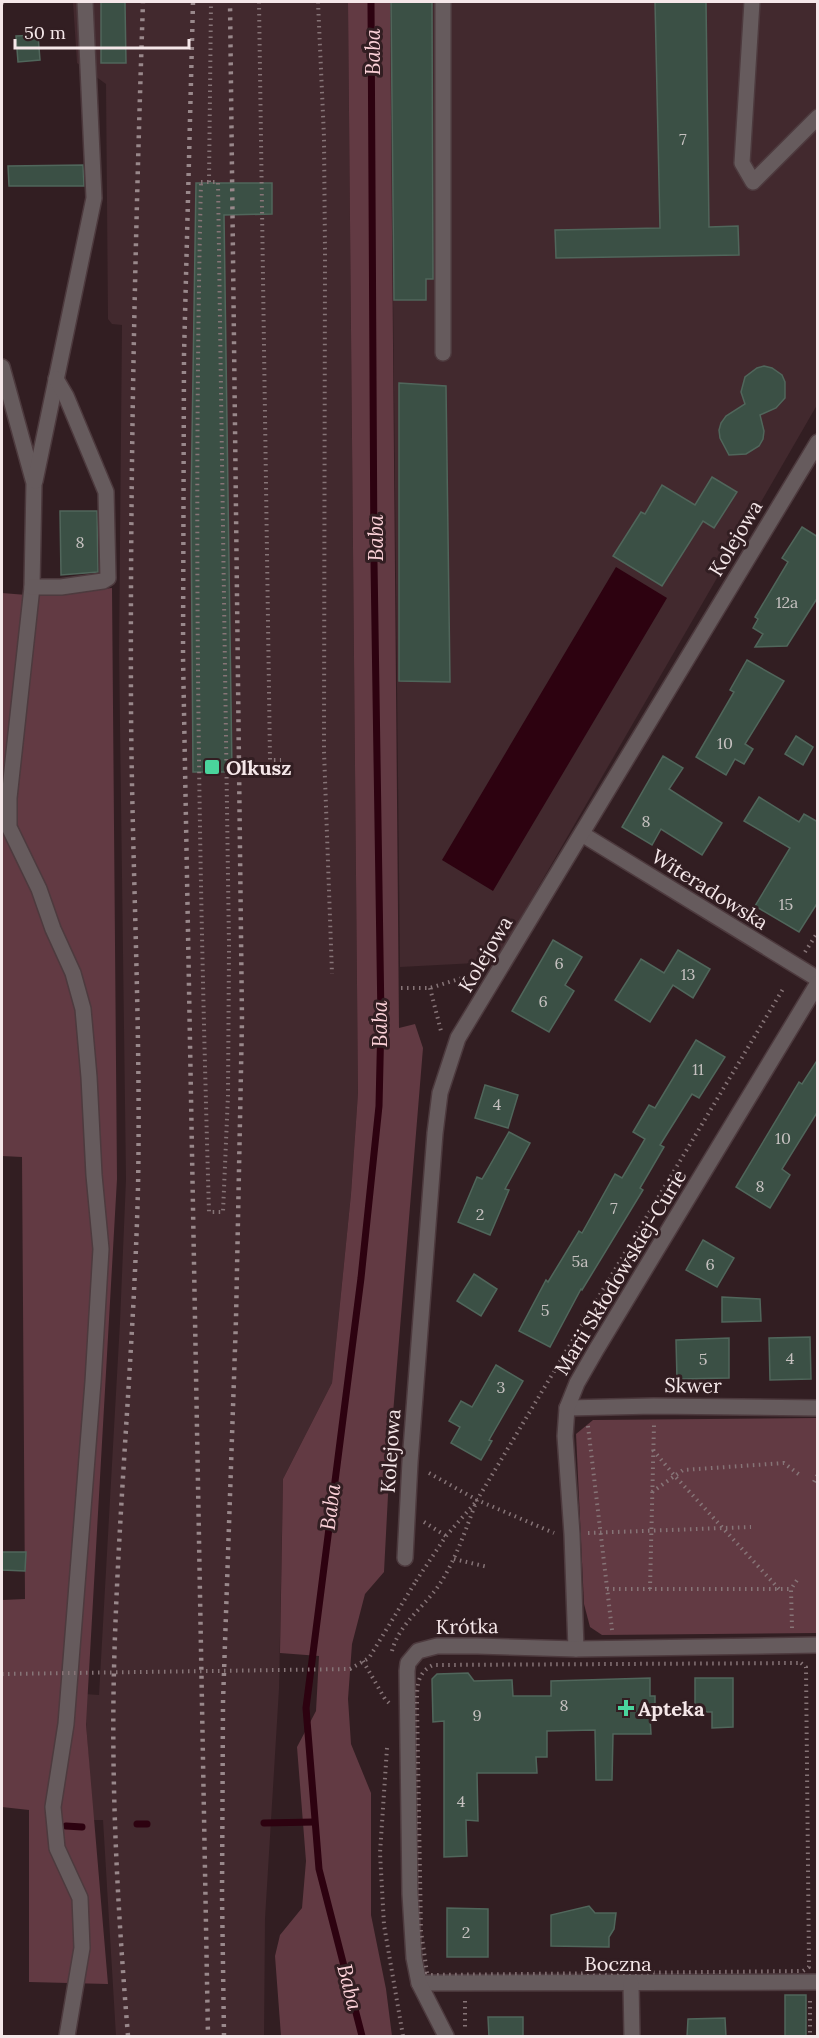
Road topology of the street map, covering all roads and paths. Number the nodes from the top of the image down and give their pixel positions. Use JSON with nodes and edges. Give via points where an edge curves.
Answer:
{"nodes":[{"id":1,"x":85,"y":2,"type":"edge"},
{"id":2,"x":211,"y":2,"type":"edge"},
{"id":3,"x":260,"y":2,"type":"edge"},
{"id":4,"x":318,"y":2,"type":"edge"},
{"id":5,"x":443,"y":2,"type":"edge"},
{"id":6,"x":752,"y":2,"type":"edge"},
{"id":7,"x":818,"y":117,"type":"edge"},
{"id":8,"x":209,"y":182,"type":"junction"},
{"id":9,"x":443,"y":354,"type":"dead end"},
{"id":10,"x":2,"y":367,"type":"edge"},
{"id":11,"x":56,"y":379,"type":"junction"},
{"id":12,"x":818,"y":442,"type":"edge"},
{"id":13,"x":34,"y":483,"type":"junction"},
{"id":14,"x":32,"y":587,"type":"junction"},
{"id":15,"x":281,"y":760,"type":"dead end"},
{"id":16,"x":582,"y":834,"type":"junction"},
{"id":17,"x":818,"y":932,"type":"edge"},
{"id":18,"x":802,"y":958,"type":"dead end"},
{"id":19,"x":502,"y":966,"type":"junction"},
{"id":20,"x":332,"y":974,"type":"dead end"},
{"id":21,"x":818,"y":981,"type":"edge"},
{"id":22,"x":401,"y":988,"type":"dead end"},
{"id":23,"x":430,"y":988,"type":"junction"},
{"id":24,"x":783,"y":989,"type":"dead end"},
{"id":25,"x":449,"y":1063,"type":"junction"},
{"id":26,"x":654,"y":1406,"type":"junction"},
{"id":27,"x":567,"y":1408,"type":"junction"},
{"id":28,"x":818,"y":1408,"type":"edge"},
{"id":29,"x":587,"y":1419,"type":"dead end"},
{"id":30,"x":653,"y":1449,"type":"junction"},
{"id":31,"x":410,"y":1462,"type":"junction"},
{"id":32,"x":818,"y":1474,"type":"edge"},
{"id":33,"x":674,"y":1475,"type":"junction"},
{"id":34,"x":801,"y":1476,"type":"dead end"},
{"id":35,"x":814,"y":1482,"type":"dead end"},
{"id":36,"x":652,"y":1492,"type":"junction"},
{"id":37,"x":477,"y":1500,"type":"junction"},
{"id":38,"x":751,"y":1527,"type":"dead end"},
{"id":39,"x":723,"y":1528,"type":"junction"},
{"id":40,"x":651,"y":1531,"type":"junction"},
{"id":41,"x":601,"y":1533,"type":"junction"},
{"id":42,"x":572,"y":1534,"type":"junction"},
{"id":43,"x":405,"y":1558,"type":"dead end"},
{"id":44,"x":454,"y":1559,"type":"junction"},
{"id":45,"x":488,"y":1567,"type":"dead end"},
{"id":46,"x":799,"y":1577,"type":"dead end"},
{"id":47,"x":607,"y":1589,"type":"junction"},
{"id":48,"x":650,"y":1589,"type":"junction"},
{"id":49,"x":779,"y":1589,"type":"junction"},
{"id":50,"x":791,"y":1589,"type":"junction"},
{"id":51,"x":793,"y":1646,"type":"junction"},
{"id":52,"x":818,"y":1646,"type":"edge"},
{"id":53,"x":576,"y":1649,"type":"junction"},
{"id":54,"x":614,"y":1649,"type":"junction"},
{"id":55,"x":363,"y":1661,"type":"junction"},
{"id":56,"x":392,"y":1661,"type":"dead end"},
{"id":57,"x":2,"y":1674,"type":"edge"},
{"id":58,"x":393,"y":1697,"type":"dead end"},
{"id":59,"x":384,"y":1699,"type":"dead end"},
{"id":60,"x":392,"y":1705,"type":"dead end"},
{"id":61,"x":387,"y":1747,"type":"dead end"},
{"id":62,"x":465,"y":1979,"type":"junction"},
{"id":63,"x":419,"y":1983,"type":"junction"},
{"id":64,"x":631,"y":1984,"type":"junction"},
{"id":65,"x":814,"y":1988,"type":"edge"},
{"id":66,"x":67,"y":2037,"type":"edge"},
{"id":67,"x":403,"y":2037,"type":"edge"},
{"id":68,"x":447,"y":2037,"type":"edge"},
{"id":69,"x":465,"y":2037,"type":"edge"},
{"id":70,"x":632,"y":2037,"type":"edge"},
{"id":71,"x":810,"y":2037,"type":"edge"}],
"edges":[{"from":1,"to":11,"type":"street","via":[[94,198]]},
{"from":2,"to":8,"type":"path"},
{"from":3,"to":15,"type":"path","via":[[270,760]]},
{"from":4,"to":20,"type":"path","via":[[325,252],[324,751]]},
{"from":5,"to":9,"type":"street"},
{"from":6,"to":7,"type":"street","via":[[742,163],[753,182]]},
{"from":8,"to":8,"type":"path","via":[[218,182],[229,924],[223,1212],[209,1212],[199,880],[196,592],[201,182]]},
{"from":10,"to":13,"type":"street"},
{"from":11,"to":13,"type":"street"},
{"from":11,"to":14,"type":"street","via":[[106,492],[108,578],[61,587]]},
{"from":12,"to":16,"type":"street","name":"Kolejowa"},
{"from":13,"to":14,"type":"street"},
{"from":14,"to":66,"type":"street","via":[[9,827],[73,972],[83,1009],[101,1249],[66,1724],[53,1807],[57,1848],[80,1898],[82,1948]]},
{"from":16,"to":19,"type":"street","name":"Kolejowa"},
{"from":16,"to":21,"type":"street","name":"Witeradowska"},
{"from":17,"to":18,"type":"path"},
{"from":19,"to":23,"type":"path"},
{"from":19,"to":25,"type":"street","name":"Kolejowa","via":[[458,1038]]},
{"from":21,"to":27,"type":"street","name":"Marii Skłodowskiej-Curie","via":[[591,1358]]},
{"from":22,"to":23,"type":"path"},
{"from":23,"to":25,"type":"path"},
{"from":24,"to":37,"type":"path"},
{"from":25,"to":31,"type":"street","name":"Kolejowa","via":[[435,1133]]},
{"from":26,"to":27,"type":"street","name":"Skwer"},
{"from":26,"to":28,"type":"street","name":"Skwer"},
{"from":26,"to":30,"type":"path"},
{"from":27,"to":42,"type":"street","name":"Marii Skłodowskiej-Curie"},
{"from":29,"to":41,"type":"path"},
{"from":30,"to":33,"type":"path"},
{"from":30,"to":36,"type":"path"},
{"from":31,"to":37,"type":"path"},
{"from":31,"to":43,"type":"street","name":"Kolejowa"},
{"from":32,"to":35,"type":"path"},
{"from":33,"to":34,"type":"path","via":[[683,1470],[784,1463]]},
{"from":33,"to":36,"type":"path"},
{"from":33,"to":39,"type":"path"},
{"from":36,"to":40,"type":"path"},
{"from":37,"to":42,"type":"path","via":[[559,1534]]},
{"from":37,"to":44,"type":"path"},
{"from":37,"to":55,"type":"path","bridge":true,"via":[[446,1536],[369,1658]]},
{"from":38,"to":39,"type":"path"},
{"from":39,"to":40,"type":"path"},
{"from":39,"to":49,"type":"path"},
{"from":40,"to":41,"type":"path"},
{"from":40,"to":48,"type":"path"},
{"from":41,"to":42,"type":"path"},
{"from":41,"to":47,"type":"path"},
{"from":42,"to":53,"type":"street","name":"Marii Skłodowskiej-Curie"},
{"from":44,"to":45,"type":"path"},
{"from":44,"to":56,"type":"path","via":[[394,1643]]},
{"from":46,"to":50,"type":"path"},
{"from":47,"to":48,"type":"path"},
{"from":47,"to":54,"type":"path"},
{"from":48,"to":49,"type":"path"},
{"from":49,"to":50,"type":"path"},
{"from":50,"to":51,"type":"path"},
{"from":51,"to":52,"type":"street","name":"Krótka"},
{"from":51,"to":54,"type":"street","name":"Krótka"},
{"from":53,"to":54,"type":"street","name":"Krótka"},
{"from":53,"to":63,"type":"street","name":"Krótka","via":[[437,1646],[418,1651],[408,1663],[410,1894]]},
{"from":55,"to":57,"type":"path","bridge":true,"via":[[350,1669]]},
{"from":55,"to":59,"type":"path"},
{"from":58,"to":60,"type":"path"},
{"from":61,"to":67,"type":"path","via":[[380,1852],[384,1925]]},
{"from":62,"to":62,"type":"path","via":[[803,1971],[809,1966],[806,1667],[433,1665],[425,1669],[417,1686],[421,1931],[427,1973]]},
{"from":62,"to":63,"type":"street","name":"Boczna"},
{"from":62,"to":64,"type":"street","name":"Boczna"},
{"from":62,"to":69,"type":"path"},
{"from":63,"to":68,"type":"street","name":"Krótka"},
{"from":64,"to":65,"type":"street","name":"Boczna"},
{"from":64,"to":70,"type":"street"},
{"from":65,"to":71,"type":"path"}]}
